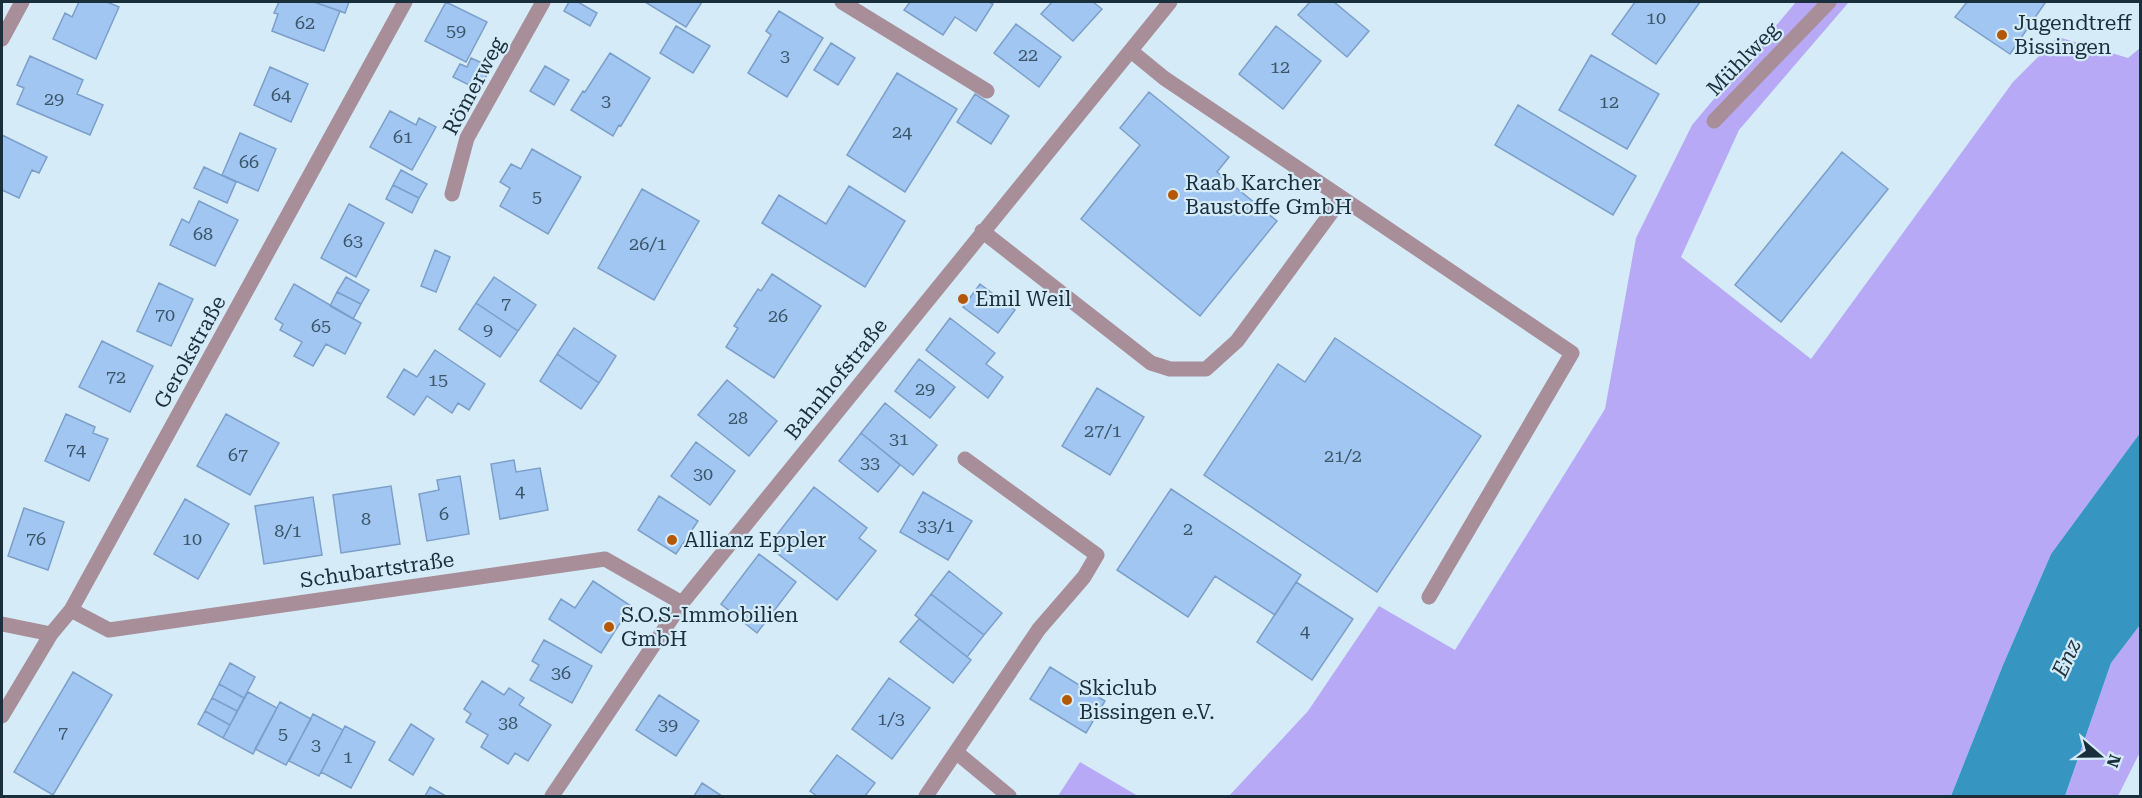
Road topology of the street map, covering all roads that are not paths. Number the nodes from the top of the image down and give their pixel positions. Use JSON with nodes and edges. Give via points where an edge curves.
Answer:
{"nodes":[{"id":1,"x":22,"y":2,"type":"edge"},
{"id":2,"x":405,"y":2,"type":"edge"},
{"id":3,"x":543,"y":2,"type":"edge"},
{"id":4,"x":842,"y":2,"type":"edge"},
{"id":5,"x":1170,"y":2,"type":"edge"},
{"id":6,"x":1829,"y":2,"type":"edge"},
{"id":7,"x":2,"y":39,"type":"edge"},
{"id":8,"x":1131,"y":51,"type":"junction"},
{"id":9,"x":987,"y":91,"type":"dead end"},
{"id":10,"x":1714,"y":121,"type":"dead end"},
{"id":11,"x":452,"y":194,"type":"dead end"},
{"id":12,"x":1342,"y":198,"type":"junction"},
{"id":13,"x":982,"y":231,"type":"junction"},
{"id":14,"x":965,"y":459,"type":"dead end"},
{"id":15,"x":1429,"y":597,"type":"dead end"},
{"id":16,"x":682,"y":603,"type":"junction"},
{"id":17,"x":71,"y":610,"type":"junction"},
{"id":18,"x":2,"y":624,"type":"edge"},
{"id":19,"x":51,"y":634,"type":"junction"},
{"id":20,"x":2,"y":716,"type":"edge"},
{"id":21,"x":956,"y":753,"type":"junction"},
{"id":22,"x":552,"y":796,"type":"edge"},
{"id":23,"x":926,"y":796,"type":"edge"},
{"id":24,"x":1009,"y":796,"type":"edge"}],
"edges":[{"from":1,"to":7,"type":"street"},
{"from":2,"to":17,"type":"street","name":"Gerokstraße"},
{"from":3,"to":11,"type":"street","name":"Römerweg","via":[[467,138]]},
{"from":4,"to":9,"type":"street"},
{"from":5,"to":8,"type":"street","name":"Bahnhofstraße"},
{"from":6,"to":10,"type":"street","name":"Mühlweg"},
{"from":8,"to":12,"type":"street","via":[[1164,78]]},
{"from":8,"to":13,"type":"street","name":"Bahnhofstraße"},
{"from":12,"to":13,"type":"street","via":[[1237,341],[1206,369],[1170,369],[1151,363]]},
{"from":12,"to":15,"type":"street","via":[[1572,353]]},
{"from":13,"to":16,"type":"street","name":"Bahnhofstraße"},
{"from":14,"to":21,"type":"street","via":[[1097,555],[1084,577],[1039,629]]},
{"from":16,"to":17,"type":"street","name":"Schubartstraße","via":[[605,559],[109,630]]},
{"from":16,"to":22,"type":"street","name":"Bahnhofstraße"},
{"from":17,"to":19,"type":"street","name":"Gerokstraße"},
{"from":18,"to":19,"type":"street"},
{"from":19,"to":20,"type":"street","name":"Gerokstraße"},
{"from":21,"to":23,"type":"street"},
{"from":21,"to":24,"type":"street"}]}
